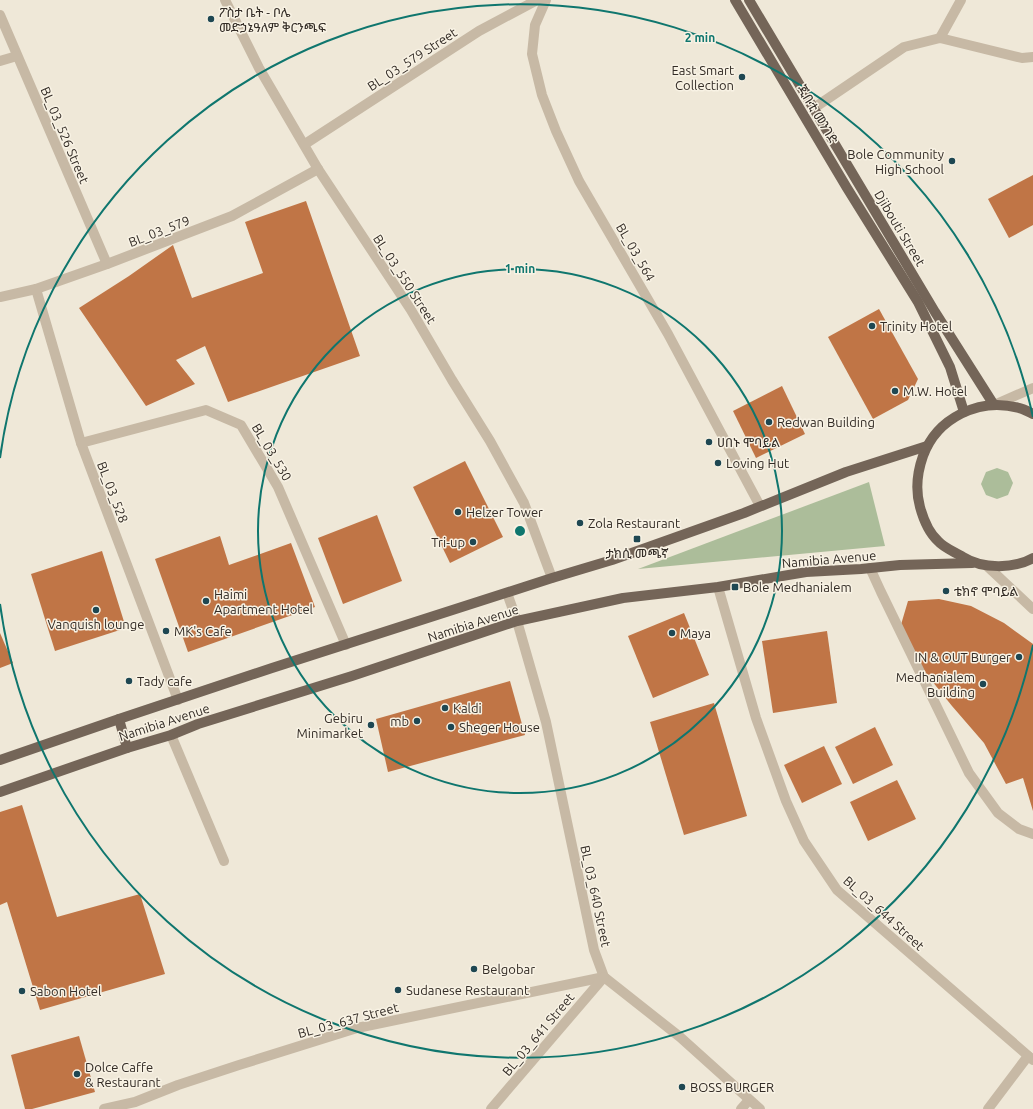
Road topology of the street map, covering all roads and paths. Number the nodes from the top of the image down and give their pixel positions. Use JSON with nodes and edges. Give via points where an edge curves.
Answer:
{"nodes":[{"id":1,"x":225,"y":0,"type":"edge"},
{"id":2,"x":537,"y":0,"type":"edge"},
{"id":3,"x":546,"y":0,"type":"edge"},
{"id":4,"x":735,"y":0,"type":"edge"},
{"id":5,"x":749,"y":0,"type":"edge"},
{"id":6,"x":961,"y":0,"type":"edge"},
{"id":7,"x":0,"y":15,"type":"edge"},
{"id":8,"x":940,"y":38,"type":"junction"},
{"id":9,"x":17,"y":56,"type":"junction"},
{"id":10,"x":1033,"y":57,"type":"edge"},
{"id":11,"x":0,"y":61,"type":"edge"},
{"id":12,"x":814,"y":108,"type":"junction"},
{"id":13,"x":305,"y":144,"type":"junction"},
{"id":14,"x":318,"y":169,"type":"junction"},
{"id":15,"x":107,"y":264,"type":"junction"},
{"id":16,"x":36,"y":289,"type":"junction"},
{"id":17,"x":0,"y":297,"type":"edge"},
{"id":18,"x":1033,"y":388,"type":"edge"},
{"id":19,"x":994,"y":405,"type":"junction"},
{"id":20,"x":964,"y":412,"type":"junction"},
{"id":21,"x":1033,"y":414,"type":"edge"},
{"id":22,"x":81,"y":443,"type":"junction"},
{"id":23,"x":927,"y":446,"type":"junction"},
{"id":24,"x":760,"y":506,"type":"junction"},
{"id":25,"x":1033,"y":558,"type":"edge"},
{"id":26,"x":972,"y":563,"type":"junction"},
{"id":27,"x":987,"y":566,"type":"junction"},
{"id":28,"x":870,"y":568,"type":"junction"},
{"id":29,"x":552,"y":578,"type":"junction"},
{"id":30,"x":718,"y":587,"type":"junction"},
{"id":31,"x":507,"y":593,"type":"junction"},
{"id":32,"x":1033,"y":609,"type":"edge"},
{"id":33,"x":517,"y":621,"type":"junction"},
{"id":34,"x":346,"y":646,"type":"junction"},
{"id":35,"x":178,"y":700,"type":"junction"},
{"id":36,"x":119,"y":719,"type":"junction"},
{"id":37,"x":171,"y":735,"type":"junction"},
{"id":38,"x":127,"y":748,"type":"junction"},
{"id":39,"x":0,"y":760,"type":"edge"},
{"id":40,"x":0,"y":792,"type":"edge"},
{"id":41,"x":1033,"y":834,"type":"edge"},
{"id":42,"x":224,"y":861,"type":"dead end"},
{"id":43,"x":604,"y":977,"type":"junction"},
{"id":44,"x":1031,"y":1058,"type":"edge"},
{"id":45,"x":749,"y":1100,"type":"junction"},
{"id":46,"x":138,"y":1105,"type":"edge"},
{"id":47,"x":104,"y":1109,"type":"edge"},
{"id":48,"x":491,"y":1109,"type":"edge"},
{"id":49,"x":741,"y":1109,"type":"edge"},
{"id":50,"x":760,"y":1109,"type":"edge"},
{"id":51,"x":988,"y":1109,"type":"edge"}],
"edges":[{"from":1,"to":13,"type":"street","name":"BL_03_550 Street","via":[[259,68]]},
{"from":2,"to":13,"type":"street","name":"BL_03_579 Street","via":[[479,31]]},
{"from":3,"to":24,"type":"street","name":"BL_03_564","via":[[535,25],[532,54],[542,95],[556,131],[579,181],[668,334]]},
{"from":4,"to":20,"type":"main road","name":"ጂቡቲ መንገድ","via":[[918,302],[950,367]]},
{"from":5,"to":12,"type":"main road","name":"Djibouti Street"},
{"from":6,"to":8,"type":"street"},
{"from":7,"to":9,"type":"street","name":"BL_03_526 Street"},
{"from":8,"to":10,"type":"street","via":[[1022,58]]},
{"from":8,"to":12,"type":"street","via":[[904,47]]},
{"from":9,"to":11,"type":"street"},
{"from":9,"to":15,"type":"street","name":"BL_03_526 Street"},
{"from":12,"to":19,"type":"main road","name":"Djibouti Street","via":[[935,312]]},
{"from":13,"to":14,"type":"street","name":"BL_03_550 Street"},
{"from":14,"to":15,"type":"street","name":"BL_03_579","via":[[232,216]]},
{"from":14,"to":29,"type":"street","name":"BL_03_550 Street","via":[[411,310],[490,441],[524,503]]},
{"from":15,"to":16,"type":"street","name":"BL_03_579"},
{"from":16,"to":17,"type":"street","name":"BL_03_579"},
{"from":16,"to":22,"type":"street","name":"BL_03_528"},
{"from":18,"to":19,"type":"street"},
{"from":19,"to":20,"type":"main road"},
{"from":19,"to":21,"type":"main road","via":[[1020,408]]},
{"from":20,"to":23,"type":"main road","via":[[937,431]]},
{"from":22,"to":34,"type":"street","name":"BL_03_530","via":[[206,410],[241,425],[278,487]]},
{"from":22,"to":35,"type":"street","name":"BL_03_528"},
{"from":23,"to":24,"type":"main road","name":"Namibia Avenue","via":[[846,472]]},
{"from":23,"to":26,"type":"main road","via":[[918,470],[917,495],[923,520],[938,541]]},
{"from":24,"to":29,"type":"main road","name":"Namibia Avenue","via":[[620,558]]},
{"from":25,"to":27,"type":"main road","via":[[1009,566]]},
{"from":26,"to":27,"type":"main road"},
{"from":26,"to":28,"type":"main road","name":"Namibia Avenue"},
{"from":27,"to":32,"type":"street"},
{"from":28,"to":30,"type":"main road","name":"Namibia Avenue","via":[[806,572]]},
{"from":28,"to":41,"type":"street","via":[[969,773],[998,813],[1019,829]]},
{"from":29,"to":31,"type":"main road","name":"Namibia Avenue"},
{"from":30,"to":33,"type":"main road","name":"Namibia Avenue","via":[[623,598]]},
{"from":30,"to":44,"type":"street","name":"BL_03_644 Street","via":[[756,718],[786,801],[804,841],[837,890]]},
{"from":31,"to":33,"type":"street","name":"BL_03_640 Street"},
{"from":31,"to":34,"type":"main road","name":"Namibia Avenue"},
{"from":33,"to":37,"type":"main road","name":"Namibia Avenue"},
{"from":33,"to":43,"type":"street","name":"BL_03_640 Street","via":[[546,722],[594,950]]},
{"from":34,"to":35,"type":"main road","name":"Namibia Avenue"},
{"from":35,"to":36,"type":"main road","name":"Namibia Avenue"},
{"from":36,"to":38,"type":"main road"},
{"from":36,"to":39,"type":"main road","name":"Namibia Avenue"},
{"from":37,"to":38,"type":"main road","name":"Namibia Avenue"},
{"from":37,"to":42,"type":"street"},
{"from":38,"to":40,"type":"main road","name":"Namibia Avenue"},
{"from":43,"to":45,"type":"street","via":[[680,1037]]},
{"from":43,"to":46,"type":"street","name":"BL_03_637 Street","via":[[357,1028],[178,1085]]},
{"from":43,"to":48,"type":"street","name":"BL_03_641 Street"},
{"from":44,"to":51,"type":"street"},
{"from":45,"to":49,"type":"street"},
{"from":45,"to":50,"type":"street"},
{"from":46,"to":47,"type":"street","name":"BL_03_637 Street"}]}
